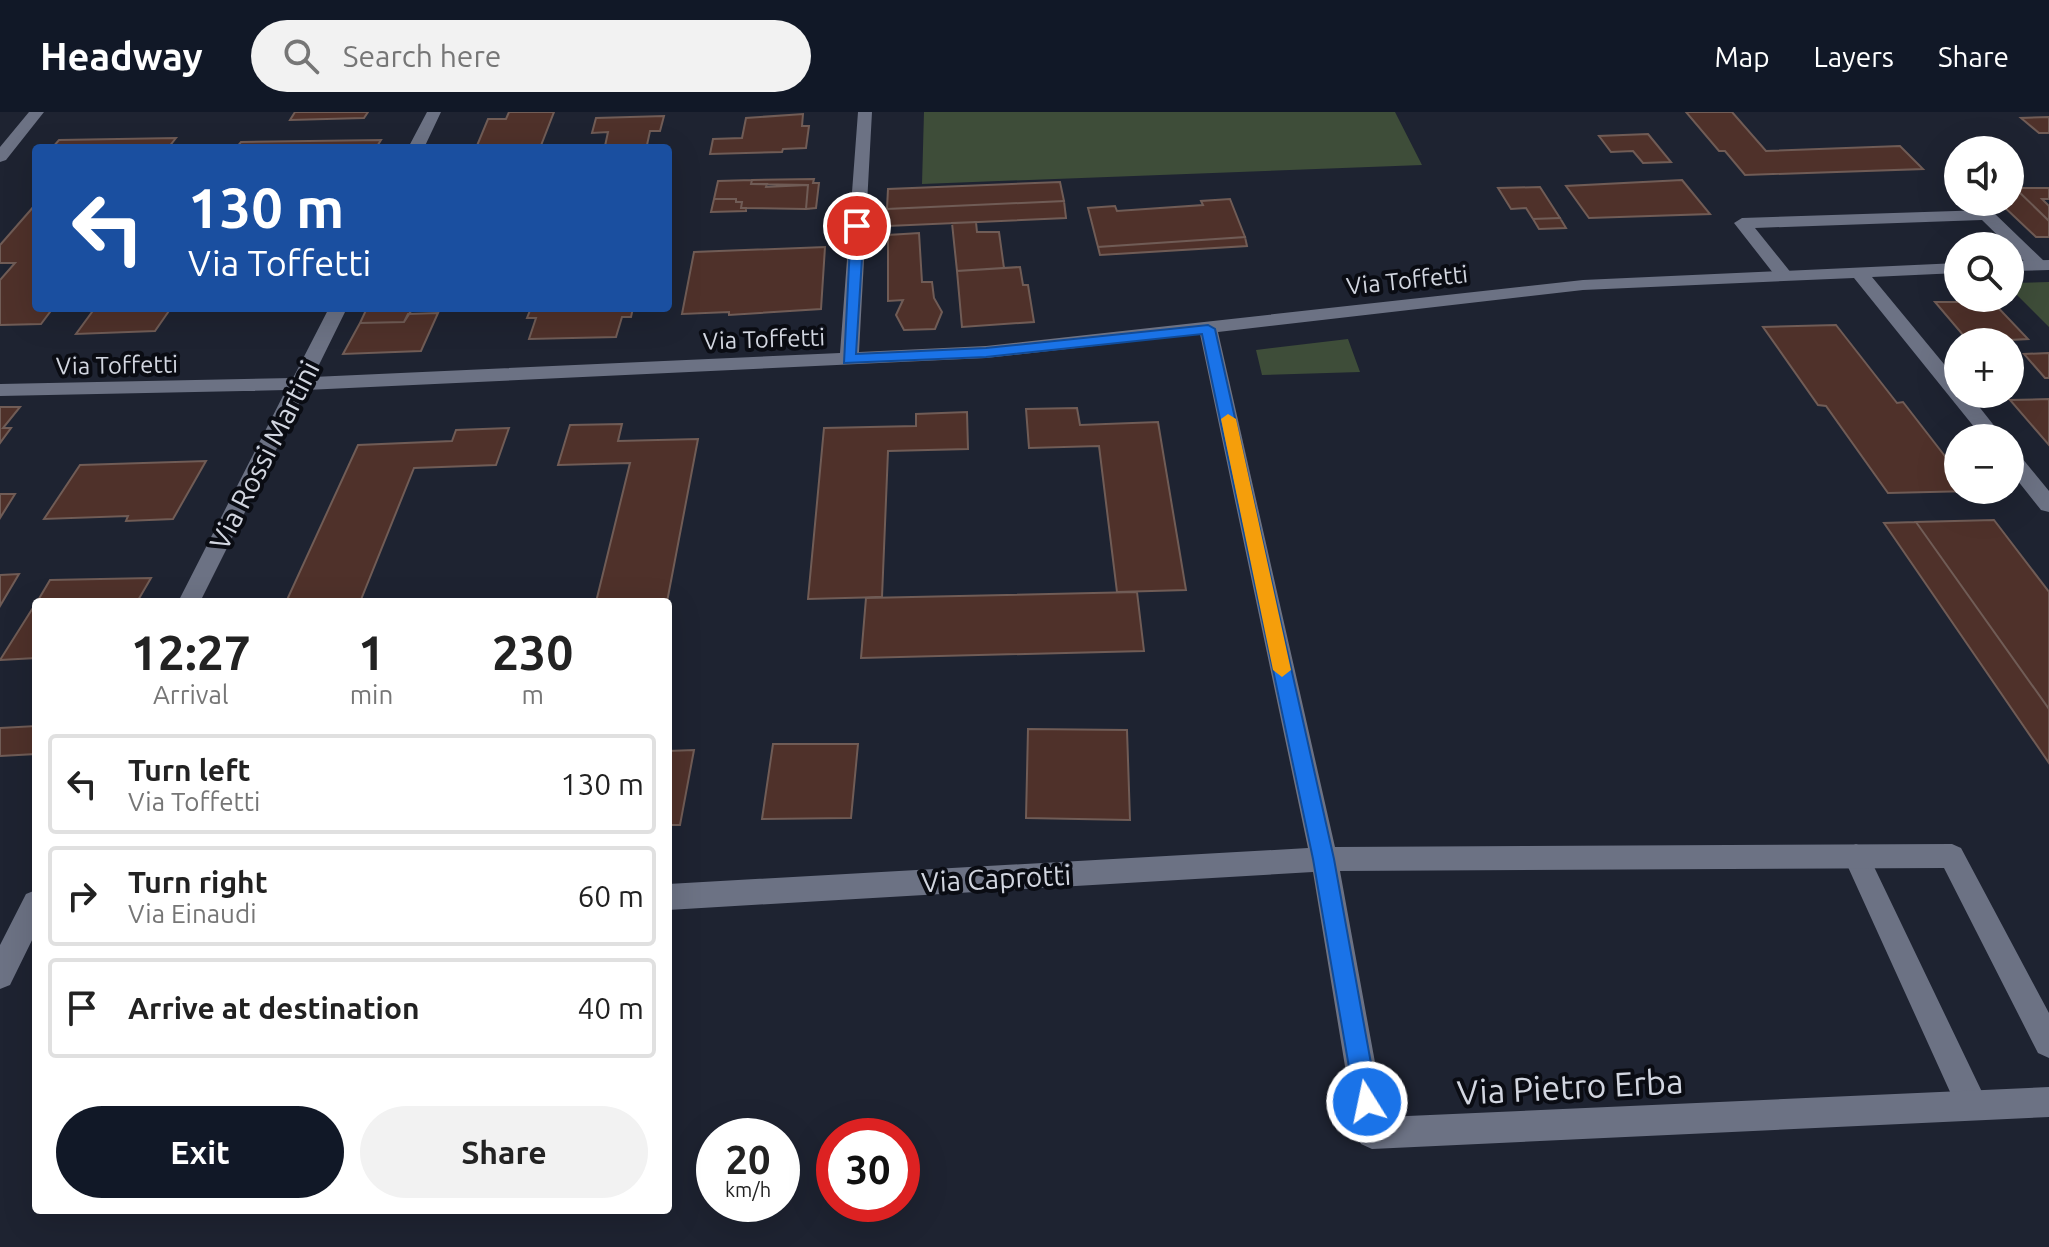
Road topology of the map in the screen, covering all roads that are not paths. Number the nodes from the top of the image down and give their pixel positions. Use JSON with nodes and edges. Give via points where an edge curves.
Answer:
{"nodes":[{"id":1,"x":37,"y":112,"type":"edge"},
{"id":2,"x":434,"y":112,"type":"edge"},
{"id":3,"x":865,"y":112,"type":"edge"},
{"id":4,"x":418,"y":144,"type":"edge"},
{"id":5,"x":0,"y":157,"type":"edge"},
{"id":6,"x":2044,"y":265,"type":"edge"},
{"id":7,"x":2024,"y":266,"type":"edge"},
{"id":8,"x":1944,"y":268,"type":"edge"},
{"id":9,"x":1858,"y":271,"type":"junction"},
{"id":10,"x":1783,"y":274,"type":"junction"},
{"id":11,"x":336,"y":312,"type":"edge"},
{"id":12,"x":1208,"y":329,"type":"junction"},
{"id":13,"x":849,"y":359,"type":"junction"},
{"id":14,"x":1944,"y":377,"type":"edge"},
{"id":15,"x":300,"y":384,"type":"junction"},
{"id":16,"x":0,"y":390,"type":"edge"},
{"id":17,"x":1969,"y":408,"type":"edge"},
{"id":18,"x":1983,"y":424,"type":"edge"},
{"id":19,"x":2024,"y":474,"type":"edge"},
{"id":20,"x":2049,"y":505,"type":"edge"},
{"id":21,"x":191,"y":598,"type":"edge"},
{"id":22,"x":1856,"y":856,"type":"junction"},
{"id":23,"x":1324,"y":859,"type":"junction"},
{"id":24,"x":672,"y":897,"type":"edge"},
{"id":25,"x":32,"y":910,"type":"edge"},
{"id":26,"x":18,"y":936,"type":"edge"},
{"id":27,"x":0,"y":975,"type":"edge"},
{"id":28,"x":2049,"y":1043,"type":"edge"},
{"id":29,"x":2049,"y":1102,"type":"edge"},
{"id":30,"x":1972,"y":1105,"type":"junction"}],
"edges":[{"from":1,"to":5,"type":"street"},
{"from":2,"to":4,"type":"street"},
{"from":3,"to":13,"type":"street"},
{"from":6,"to":7,"type":"street"},
{"from":6,"to":10,"type":"street","via":[[1986,215],[1742,223]]},
{"from":8,"to":9,"type":"street","name":"Via Toffetti"},
{"from":9,"to":10,"type":"street","name":"Via Toffetti"},
{"from":9,"to":14,"type":"street"},
{"from":10,"to":12,"type":"street","name":"Via Toffetti","via":[[1583,285]]},
{"from":11,"to":15,"type":"street","name":"Via Rossi Martini"},
{"from":12,"to":13,"type":"street","name":"Via Toffetti","via":[[986,352]]},
{"from":12,"to":23,"type":"street","name":"Via Pietro Erba"},
{"from":13,"to":15,"type":"street","name":"Via Toffetti"},
{"from":15,"to":16,"type":"street","name":"Via Toffetti"},
{"from":15,"to":21,"type":"street","name":"Via Rossi Martini"},
{"from":17,"to":18,"type":"street"},
{"from":19,"to":20,"type":"street"},
{"from":22,"to":23,"type":"street"},
{"from":22,"to":28,"type":"street","via":[[1952,856]]},
{"from":22,"to":30,"type":"street"},
{"from":23,"to":24,"type":"street","name":"Via Caprotti"},
{"from":23,"to":30,"type":"street","name":"Via Pietro Erba","via":[[1372,1133]]},
{"from":25,"to":26,"type":"street"},
{"from":26,"to":27,"type":"street"},
{"from":29,"to":30,"type":"street","name":"Via Pietro Erba"}]}
